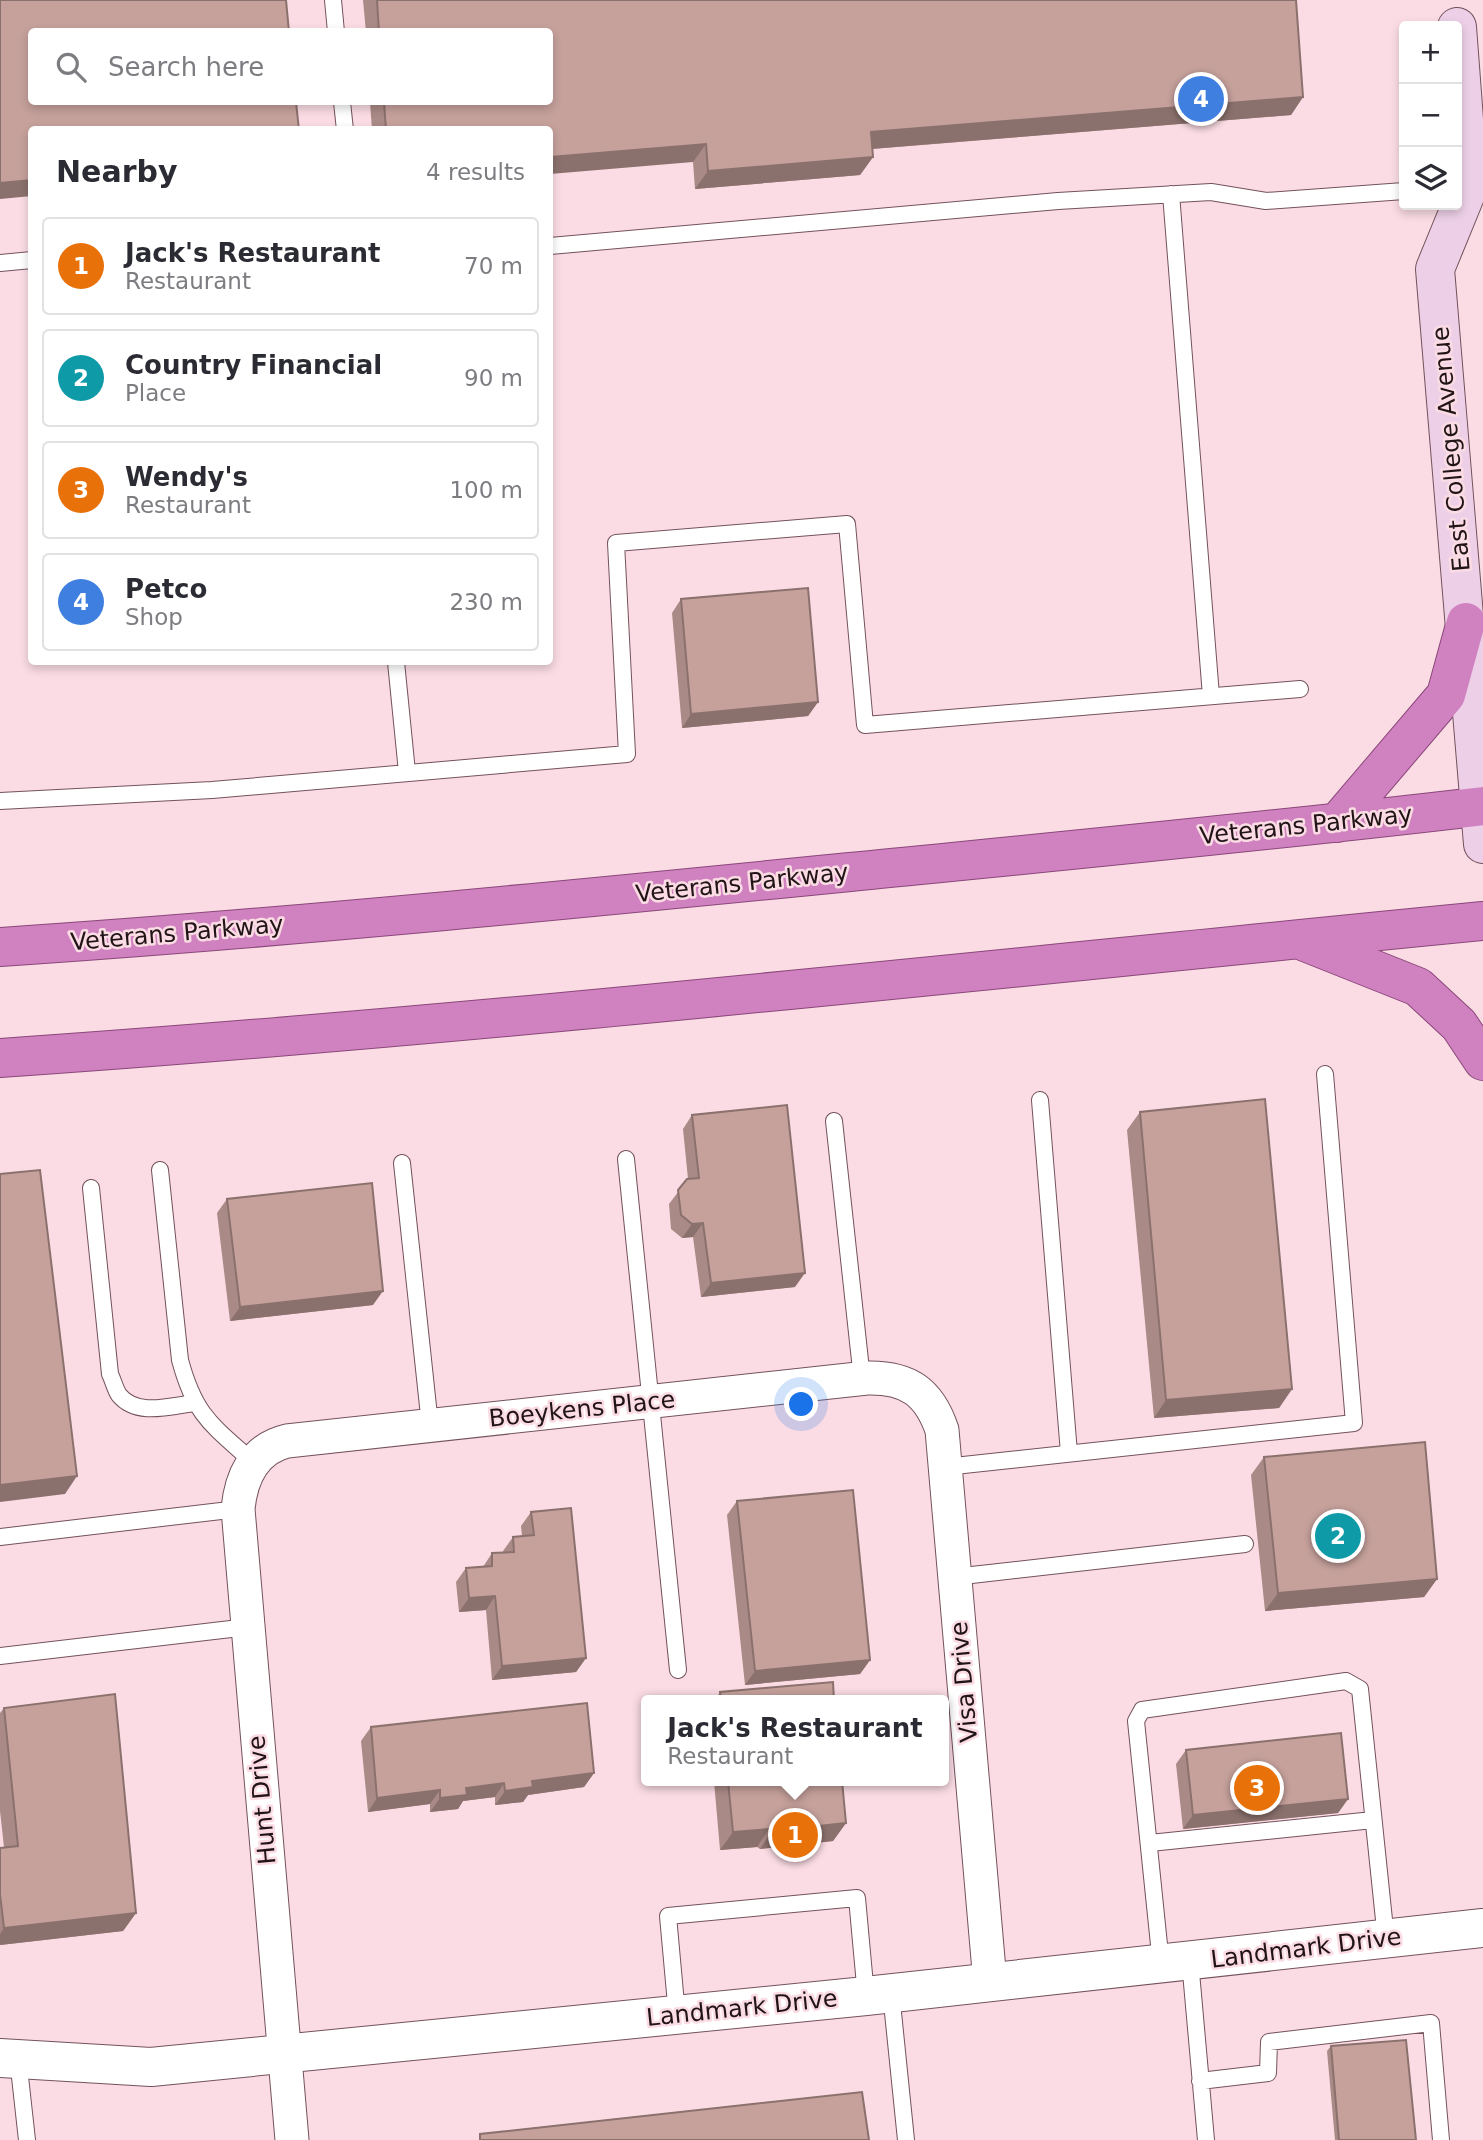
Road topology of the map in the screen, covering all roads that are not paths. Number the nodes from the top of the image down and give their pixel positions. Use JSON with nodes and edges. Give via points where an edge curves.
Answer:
{"nodes":[{"id":1,"x":333,"y":0,"type":"edge"},
{"id":2,"x":1455,"y":0,"type":"edge"},
{"id":3,"x":1457,"y":21,"type":"edge"},
{"id":4,"x":336,"y":28,"type":"edge"},
{"id":5,"x":1462,"y":78,"type":"edge"},
{"id":6,"x":342,"y":105,"type":"edge"},
{"id":7,"x":345,"y":126,"type":"edge"},
{"id":8,"x":1399,"y":191,"type":"edge"},
{"id":9,"x":1473,"y":192,"type":"edge"},
{"id":10,"x":1171,"y":194,"type":"junction"},
{"id":11,"x":553,"y":246,"type":"edge"},
{"id":12,"x":28,"y":260,"type":"edge"},
{"id":13,"x":0,"y":263,"type":"edge"},
{"id":14,"x":1466,"y":622,"type":"junction"},
{"id":15,"x":396,"y":665,"type":"edge"},
{"id":16,"x":1300,"y":689,"type":"dead end"},
{"id":17,"x":1211,"y":696,"type":"junction"},
{"id":18,"x":407,"y":772,"type":"junction"},
{"id":19,"x":0,"y":801,"type":"edge"},
{"id":20,"x":1482,"y":806,"type":"edge"},
{"id":21,"x":1337,"y":823,"type":"junction"},
{"id":22,"x":1483,"y":844,"type":"edge"},
{"id":23,"x":1483,"y":921,"type":"edge"},
{"id":24,"x":1300,"y":940,"type":"junction"},
{"id":25,"x":0,"y":947,"type":"edge"},
{"id":26,"x":0,"y":1058,"type":"edge"},
{"id":27,"x":1483,"y":1061,"type":"edge"},
{"id":28,"x":1325,"y":1074,"type":"dead end"},
{"id":29,"x":1040,"y":1100,"type":"dead end"},
{"id":30,"x":834,"y":1121,"type":"dead end"},
{"id":31,"x":626,"y":1159,"type":"dead end"},
{"id":32,"x":402,"y":1163,"type":"dead end"},
{"id":33,"x":160,"y":1170,"type":"dead end"},
{"id":34,"x":91,"y":1188,"type":"dead end"},
{"id":35,"x":862,"y":1379,"type":"junction"},
{"id":36,"x":916,"y":1390,"type":"joint"},
{"id":37,"x":651,"y":1401,"type":"junction"},
{"id":38,"x":195,"y":1404,"type":"junction"},
{"id":39,"x":430,"y":1425,"type":"junction"},
{"id":40,"x":1069,"y":1453,"type":"junction"},
{"id":41,"x":253,"y":1462,"type":"junction"},
{"id":42,"x":945,"y":1467,"type":"junction"},
{"id":43,"x":238,"y":1509,"type":"junction"},
{"id":44,"x":0,"y":1536,"type":"edge"},
{"id":45,"x":1245,"y":1544,"type":"dead end"},
{"id":46,"x":954,"y":1577,"type":"junction"},
{"id":47,"x":248,"y":1627,"type":"junction"},
{"id":48,"x":0,"y":1656,"type":"edge"},
{"id":49,"x":678,"y":1670,"type":"dead end"},
{"id":50,"x":1373,"y":1820,"type":"junction"},
{"id":51,"x":1150,"y":1843,"type":"junction"},
{"id":52,"x":1483,"y":1928,"type":"edge"},
{"id":53,"x":1386,"y":1939,"type":"junction"},
{"id":54,"x":1175,"y":1963,"type":"junction"},
{"id":55,"x":990,"y":1982,"type":"junction"},
{"id":56,"x":878,"y":1995,"type":"junction"},
{"id":57,"x":677,"y":2015,"type":"junction"},
{"id":58,"x":284,"y":2054,"type":"junction"},
{"id":59,"x":9,"y":2059,"type":"edge"},
{"id":60,"x":1200,"y":2081,"type":"junction"},
{"id":61,"x":27,"y":2140,"type":"edge"},
{"id":62,"x":292,"y":2140,"type":"edge"},
{"id":63,"x":906,"y":2140,"type":"edge"},
{"id":64,"x":1206,"y":2140,"type":"edge"},
{"id":65,"x":1441,"y":2140,"type":"edge"}],
"edges":[{"from":1,"to":4,"type":"lane"},
{"from":2,"to":3,"type":"main road","name":"East College Avenue"},
{"from":5,"to":9,"type":"main road","name":"East College Avenue"},
{"from":6,"to":7,"type":"lane"},
{"from":8,"to":10,"type":"lane","via":[[1266,201],[1211,192]]},
{"from":9,"to":14,"type":"main road","name":"East College Avenue","via":[[1435,268]]},
{"from":10,"to":11,"type":"lane","via":[[958,208]]},
{"from":10,"to":17,"type":"lane"},
{"from":12,"to":13,"type":"lane"},
{"from":14,"to":20,"type":"main road","name":"East College Avenue"},
{"from":14,"to":21,"type":"highway","via":[[1446,695]]},
{"from":15,"to":18,"type":"lane"},
{"from":16,"to":17,"type":"lane"},
{"from":17,"to":18,"type":"lane","via":[[865,725],[847,524],[616,543],[627,754]]},
{"from":18,"to":19,"type":"lane","via":[[212,790]]},
{"from":20,"to":21,"type":"highway","name":"Veterans Parkway"},
{"from":20,"to":22,"type":"main road","name":"East College Avenue"},
{"from":21,"to":25,"type":"highway","name":"Veterans Parkway","via":[[430,913]]},
{"from":23,"to":24,"type":"highway"},
{"from":24,"to":26,"type":"highway","via":[[625,1007]]},
{"from":24,"to":27,"type":"highway","via":[[1418,988],[1459,1025]]},
{"from":28,"to":40,"type":"lane","via":[[1354,1423]]},
{"from":29,"to":40,"type":"lane"},
{"from":30,"to":35,"type":"lane"},
{"from":31,"to":37,"type":"lane"},
{"from":32,"to":39,"type":"lane"},
{"from":33,"to":38,"type":"lane","via":[[180,1360]]},
{"from":34,"to":38,"type":"lane","via":[[110,1374],[118,1394],[143,1409]]},
{"from":35,"to":36,"type":"street","name":"Boeykens Place","via":[[888,1378]]},
{"from":35,"to":37,"type":"street","name":"Boeykens Place"},
{"from":36,"to":42,"type":"street","name":"Visa Drive","via":[[928,1400],[942,1430]]},
{"from":37,"to":39,"type":"street","name":"Boeykens Place"},
{"from":37,"to":49,"type":"lane"},
{"from":38,"to":41,"type":"lane","via":[[209,1423]]},
{"from":39,"to":41,"type":"street","name":"Boeykens Place","via":[[277,1443]]},
{"from":40,"to":42,"type":"lane"},
{"from":41,"to":43,"type":"street","name":"Hunt Drive","via":[[240,1488]]},
{"from":42,"to":46,"type":"street","name":"Visa Drive"},
{"from":43,"to":44,"type":"lane"},
{"from":43,"to":47,"type":"street","name":"Hunt Drive"},
{"from":45,"to":46,"type":"lane"},
{"from":46,"to":55,"type":"street","name":"Visa Drive"},
{"from":47,"to":48,"type":"lane"},
{"from":47,"to":58,"type":"street","name":"Hunt Drive"},
{"from":50,"to":51,"type":"lane"},
{"from":50,"to":51,"type":"lane","via":[[1360,1689],[1346,1681],[1142,1710],[1136,1721]]},
{"from":50,"to":53,"type":"lane"},
{"from":51,"to":54,"type":"lane"},
{"from":52,"to":53,"type":"street","name":"Landmark Drive"},
{"from":53,"to":54,"type":"street","name":"Landmark Drive"},
{"from":54,"to":55,"type":"street","name":"Landmark Drive"},
{"from":54,"to":60,"type":"lane"},
{"from":55,"to":56,"type":"street","name":"Landmark Drive"},
{"from":56,"to":57,"type":"street","name":"Landmark Drive"},
{"from":56,"to":57,"type":"lane","via":[[857,1898],[668,1916]]},
{"from":56,"to":63,"type":"lane"},
{"from":57,"to":58,"type":"street","name":"Landmark Drive"},
{"from":58,"to":59,"type":"street","name":"Landmark Drive","via":[[152,2067]]},
{"from":58,"to":62,"type":"street","name":"Hunt Drive"},
{"from":59,"to":61,"type":"lane"},
{"from":60,"to":64,"type":"lane"},
{"from":60,"to":65,"type":"lane","via":[[1268,2073],[1269,2042],[1431,2023]]}]}
